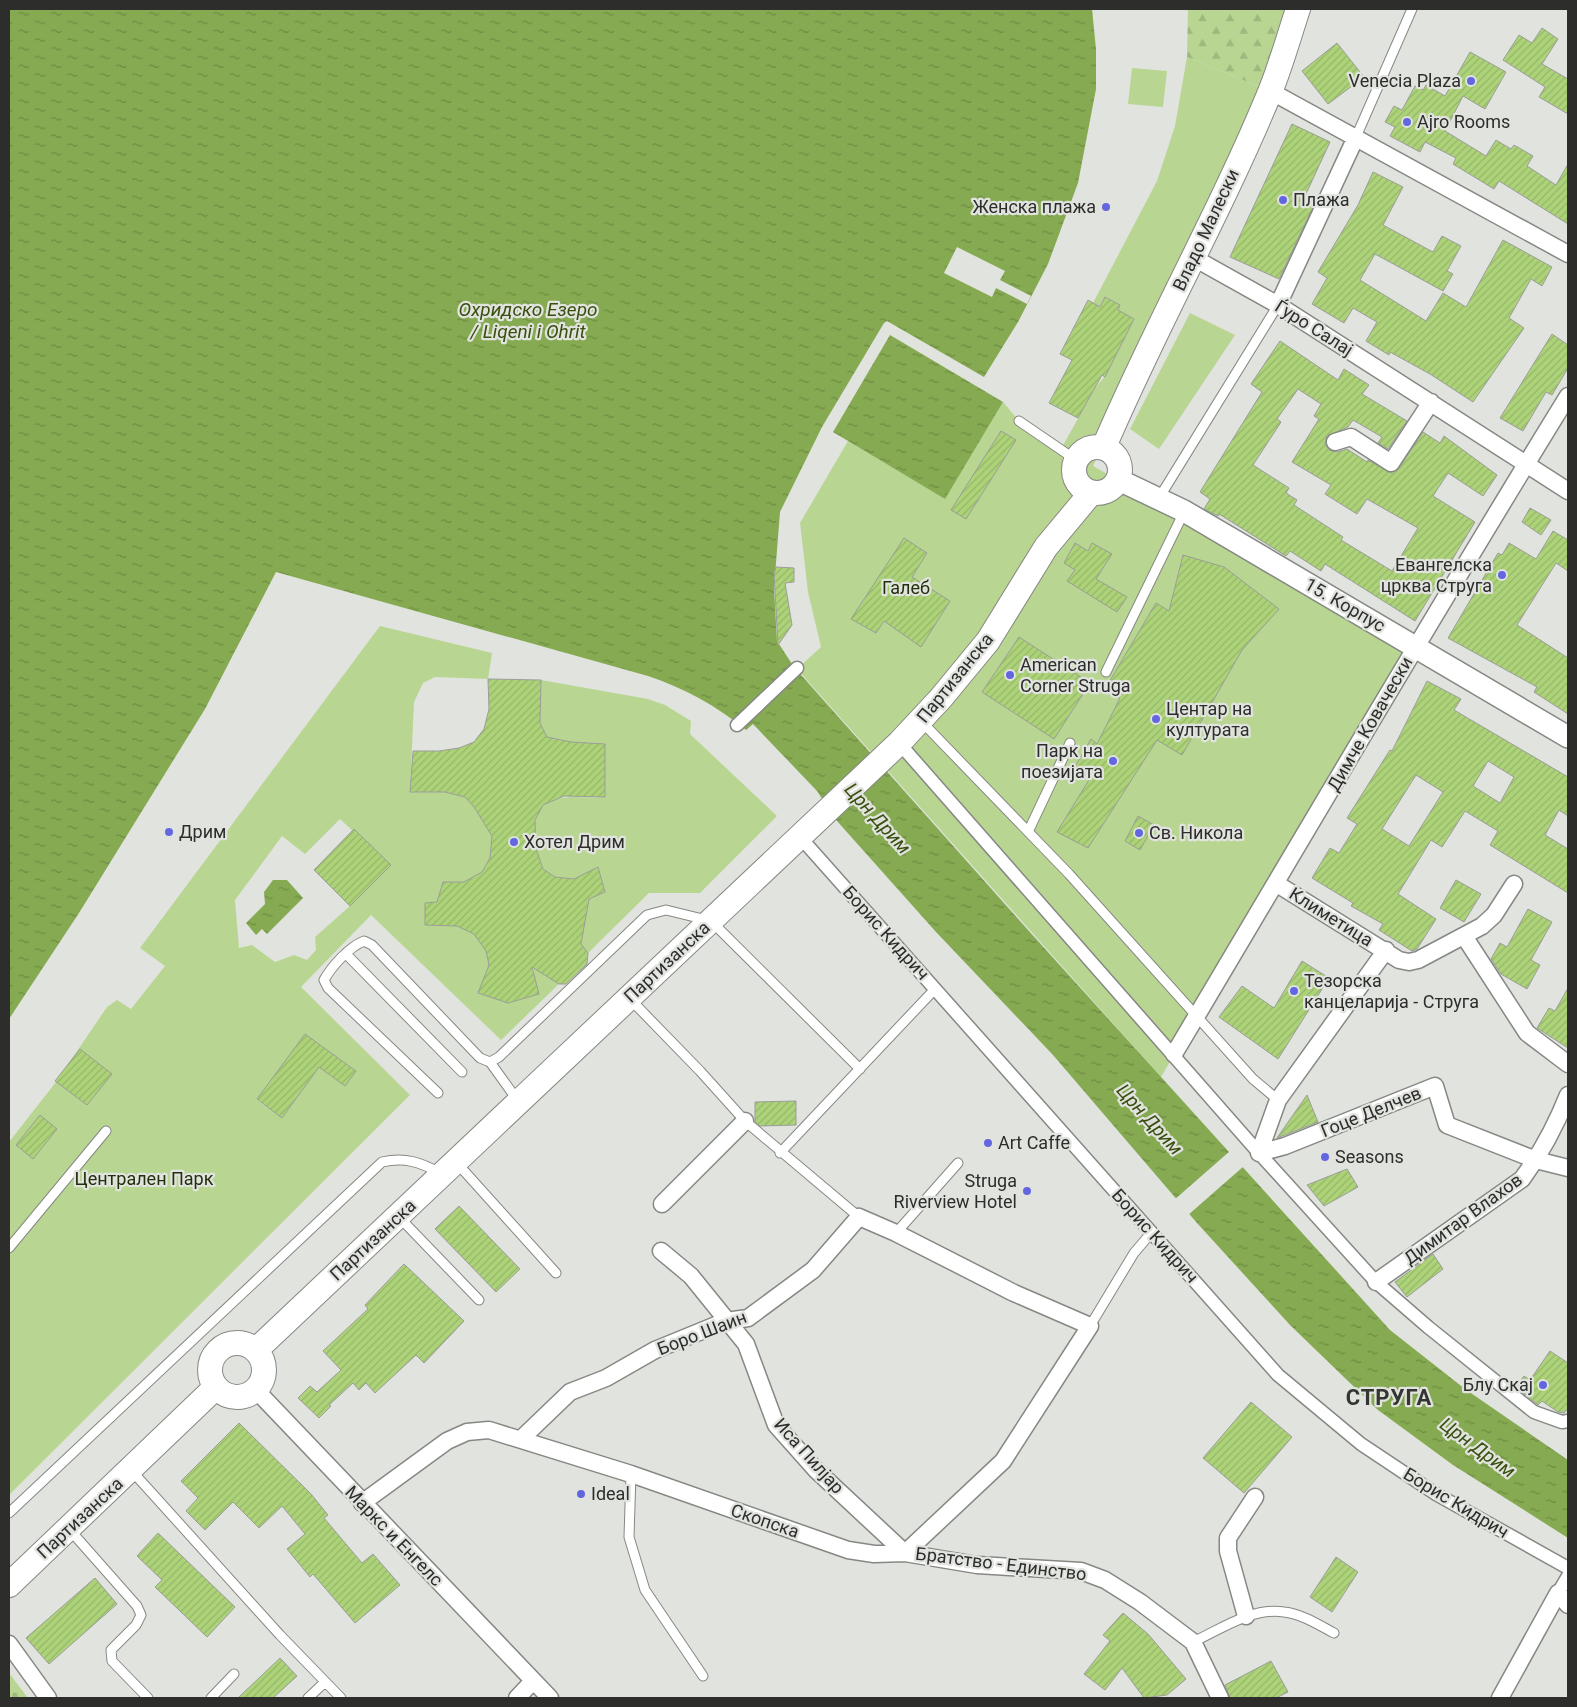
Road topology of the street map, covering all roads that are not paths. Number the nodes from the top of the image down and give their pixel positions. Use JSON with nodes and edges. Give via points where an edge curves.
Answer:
{"nodes":[{"id":1,"x":1298,"y":9,"type":"edge"},
{"id":2,"x":1412,"y":9,"type":"edge"},
{"id":3,"x":1270,"y":91,"type":"junction"},
{"id":4,"x":1356,"y":137,"type":"junction"},
{"id":5,"x":1568,"y":254,"type":"edge"},
{"id":6,"x":1194,"y":258,"type":"junction"},
{"id":7,"x":1278,"y":305,"type":"junction"},
{"id":8,"x":1568,"y":396,"type":"edge"},
{"id":9,"x":1431,"y":402,"type":"junction"},
{"id":10,"x":1019,"y":421,"type":"dead end"},
{"id":11,"x":1335,"y":442,"type":"dead end"},
{"id":12,"x":1104,"y":447,"type":"junction"},
{"id":13,"x":1526,"y":465,"type":"junction"},
{"id":14,"x":1075,"y":468,"type":"junction"},
{"id":15,"x":1119,"y":480,"type":"junction"},
{"id":16,"x":1568,"y":491,"type":"edge"},
{"id":17,"x":1091,"y":493,"type":"junction"},
{"id":18,"x":1159,"y":498,"type":"junction"},
{"id":19,"x":1184,"y":512,"type":"junction"},
{"id":20,"x":1046,"y":547,"type":"junction"},
{"id":21,"x":1415,"y":646,"type":"junction"},
{"id":22,"x":797,"y":668,"type":"dead end"},
{"id":23,"x":1106,"y":672,"type":"dead end"},
{"id":24,"x":921,"y":721,"type":"junction"},
{"id":25,"x":737,"y":725,"type":"dead end"},
{"id":26,"x":1568,"y":737,"type":"edge"},
{"id":27,"x":900,"y":743,"type":"junction"},
{"id":28,"x":1070,"y":743,"type":"dead end"},
{"id":29,"x":805,"y":832,"type":"junction"},
{"id":30,"x":1028,"y":832,"type":"junction"},
{"id":31,"x":1277,"y":884,"type":"junction"},
{"id":32,"x":1514,"y":884,"type":"dead end"},
{"id":33,"x":711,"y":921,"type":"junction"},
{"id":34,"x":1464,"y":936,"type":"junction"},
{"id":35,"x":1386,"y":950,"type":"junction"},
{"id":36,"x":346,"y":954,"type":"junction"},
{"id":37,"x":935,"y":989,"type":"junction"},
{"id":38,"x":629,"y":998,"type":"junction"},
{"id":39,"x":1195,"y":1018,"type":"junction"},
{"id":40,"x":1174,"y":1054,"type":"junction"},
{"id":41,"x":490,"y":1062,"type":"junction"},
{"id":42,"x":1568,"y":1064,"type":"edge"},
{"id":43,"x":860,"y":1069,"type":"junction"},
{"id":44,"x":462,"y":1072,"type":"dead end"},
{"id":45,"x":438,"y":1093,"type":"dead end"},
{"id":46,"x":1568,"y":1095,"type":"edge"},
{"id":47,"x":1278,"y":1100,"type":"junction"},
{"id":48,"x":519,"y":1102,"type":"junction"},
{"id":49,"x":744,"y":1122,"type":"junction"},
{"id":50,"x":106,"y":1132,"type":"dead end"},
{"id":51,"x":780,"y":1153,"type":"junction"},
{"id":52,"x":1259,"y":1153,"type":"junction"},
{"id":53,"x":1536,"y":1160,"type":"junction"},
{"id":54,"x":958,"y":1163,"type":"dead end"},
{"id":55,"x":449,"y":1168,"type":"junction"},
{"id":56,"x":1568,"y":1168,"type":"edge"},
{"id":57,"x":662,"y":1204,"type":"dead end"},
{"id":58,"x":398,"y":1216,"type":"junction"},
{"id":59,"x":859,"y":1217,"type":"junction"},
{"id":60,"x":1152,"y":1232,"type":"junction"},
{"id":61,"x":896,"y":1233,"type":"junction"},
{"id":62,"x":9,"y":1248,"type":"edge"},
{"id":63,"x":661,"y":1251,"type":"dead end"},
{"id":64,"x":556,"y":1273,"type":"dead end"},
{"id":65,"x":1376,"y":1282,"type":"junction"},
{"id":66,"x":479,"y":1300,"type":"dead end"},
{"id":67,"x":726,"y":1321,"type":"junction"},
{"id":68,"x":1090,"y":1326,"type":"junction"},
{"id":69,"x":256,"y":1350,"type":"junction"},
{"id":70,"x":216,"y":1388,"type":"junction"},
{"id":71,"x":256,"y":1390,"type":"junction"},
{"id":72,"x":1568,"y":1421,"type":"edge"},
{"id":73,"x":520,"y":1439,"type":"junction"},
{"id":74,"x":131,"y":1470,"type":"junction"},
{"id":75,"x":631,"y":1474,"type":"junction"},
{"id":76,"x":1255,"y":1497,"type":"dead end"},
{"id":77,"x":362,"y":1503,"type":"junction"},
{"id":78,"x":9,"y":1513,"type":"edge"},
{"id":79,"x":69,"y":1529,"type":"junction"},
{"id":80,"x":905,"y":1553,"type":"junction"},
{"id":81,"x":1568,"y":1568,"type":"edge"},
{"id":82,"x":1568,"y":1576,"type":"edge"},
{"id":83,"x":9,"y":1585,"type":"edge"},
{"id":84,"x":1563,"y":1599,"type":"edge"},
{"id":85,"x":1246,"y":1616,"type":"junction"},
{"id":86,"x":1334,"y":1633,"type":"dead end"},
{"id":87,"x":1193,"y":1642,"type":"junction"},
{"id":88,"x":9,"y":1644,"type":"edge"},
{"id":89,"x":234,"y":1674,"type":"dead end"},
{"id":90,"x":703,"y":1676,"type":"dead end"},
{"id":91,"x":533,"y":1681,"type":"junction"},
{"id":92,"x":325,"y":1682,"type":"junction"},
{"id":93,"x":48,"y":1698,"type":"edge"},
{"id":94,"x":148,"y":1698,"type":"edge"},
{"id":95,"x":211,"y":1698,"type":"edge"},
{"id":96,"x":308,"y":1698,"type":"edge"},
{"id":97,"x":341,"y":1698,"type":"edge"},
{"id":98,"x":517,"y":1698,"type":"edge"},
{"id":99,"x":550,"y":1698,"type":"edge"},
{"id":100,"x":1220,"y":1698,"type":"edge"},
{"id":101,"x":1500,"y":1698,"type":"edge"}],
"edges":[{"from":1,"to":3,"type":"main road","name":"Владо Малески"},
{"from":2,"to":4,"type":"lane"},
{"from":3,"to":4,"type":"street"},
{"from":3,"to":6,"type":"main road","name":"Владо Малески"},
{"from":4,"to":5,"type":"street"},
{"from":4,"to":7,"type":"street"},
{"from":6,"to":7,"type":"street","name":"Ѓуро Салај"},
{"from":6,"to":12,"type":"main road","name":"Владо Малески","via":[[1134,377]]},
{"from":7,"to":9,"type":"street","name":"Ѓуро Салај"},
{"from":7,"to":18,"type":"lane"},
{"from":8,"to":13,"type":"street","name":"Димче Ковачески"},
{"from":9,"to":11,"type":"street","via":[[1391,463],[1351,437]]},
{"from":9,"to":13,"type":"street","name":"Ѓуро Салај"},
{"from":10,"to":14,"type":"lane"},
{"from":12,"to":14,"type":"main road","via":[[1083,451]]},
{"from":12,"to":15,"type":"main road","via":[[1119,460]]},
{"from":13,"to":16,"type":"street","name":"Ѓуро Салај"},
{"from":13,"to":21,"type":"street","name":"Димче Ковачески"},
{"from":14,"to":17,"type":"main road","via":[[1078,483]]},
{"from":14,"to":20,"type":"main road","name":"Партизанска"},
{"from":15,"to":17,"type":"main road","via":[[1102,493]]},
{"from":15,"to":18,"type":"street","name":"15. Корпус"},
{"from":17,"to":20,"type":"main road","name":"Партизанска"},
{"from":18,"to":19,"type":"street","name":"15. Корпус"},
{"from":19,"to":21,"type":"street","name":"15. Корпус"},
{"from":19,"to":23,"type":"lane"},
{"from":20,"to":24,"type":"main road","name":"Партизанска","via":[[988,641]]},
{"from":21,"to":26,"type":"street","name":"15. Корпус"},
{"from":21,"to":31,"type":"street","name":"Димче Ковачески"},
{"from":22,"to":25,"type":"street"},
{"from":24,"to":27,"type":"main road","name":"Партизанска"},
{"from":24,"to":30,"type":"lane"},
{"from":27,"to":29,"type":"main road","name":"Партизанска"},
{"from":27,"to":40,"type":"street"},
{"from":28,"to":30,"type":"lane"},
{"from":29,"to":33,"type":"main road","name":"Партизанска"},
{"from":29,"to":37,"type":"street","name":"Борис Кидрич"},
{"from":30,"to":39,"type":"lane"},
{"from":31,"to":35,"type":"street","name":"Климетица"},
{"from":31,"to":39,"type":"street","name":"Димче Ковачески"},
{"from":32,"to":34,"type":"street","name":"Климетица","via":[[1494,915]]},
{"from":33,"to":38,"type":"main road","name":"Партизанска"},
{"from":33,"to":41,"type":"lane","via":[[666,910],[647,915]]},
{"from":33,"to":43,"type":"lane"},
{"from":34,"to":35,"type":"street","name":"Климетица","via":[[1409,962],[1399,960]]},
{"from":34,"to":42,"type":"street","via":[[1527,1033]]},
{"from":35,"to":47,"type":"street","name":"Климетица"},
{"from":36,"to":41,"type":"lane","via":[[357,943],[364,941],[372,945],[480,1058]]},
{"from":36,"to":44,"type":"lane"},
{"from":36,"to":45,"type":"lane","via":[[324,980],[328,988]]},
{"from":37,"to":43,"type":"lane"},
{"from":37,"to":60,"type":"street","name":"Борис Кидрич"},
{"from":38,"to":48,"type":"main road","name":"Партизанска"},
{"from":38,"to":49,"type":"lane"},
{"from":39,"to":40,"type":"street","name":"Димче Ковачески"},
{"from":39,"to":47,"type":"lane","via":[[1253,1079]]},
{"from":40,"to":52,"type":"street"},
{"from":41,"to":48,"type":"lane"},
{"from":43,"to":51,"type":"lane"},
{"from":46,"to":53,"type":"street","name":"Димитар Влахов","via":[[1556,1126]]},
{"from":47,"to":52,"type":"street","name":"Климетица"},
{"from":48,"to":55,"type":"main road","name":"Партизанска"},
{"from":49,"to":51,"type":"lane"},
{"from":49,"to":57,"type":"street"},
{"from":50,"to":62,"type":"lane"},
{"from":51,"to":59,"type":"lane"},
{"from":52,"to":53,"type":"street","name":"Гоце Делчев","via":[[1285,1146],[1435,1086],[1447,1124]]},
{"from":52,"to":65,"type":"street"},
{"from":53,"to":56,"type":"street","name":"Гоце Делчев"},
{"from":53,"to":65,"type":"street","name":"Димитар Влахов","via":[[1522,1179]]},
{"from":54,"to":61,"type":"lane"},
{"from":55,"to":58,"type":"main road","name":"Партизанска"},
{"from":55,"to":64,"type":"lane"},
{"from":55,"to":78,"type":"lane","via":[[399,1158],[382,1162]]},
{"from":58,"to":66,"type":"lane"},
{"from":58,"to":69,"type":"main road","name":"Партизанска"},
{"from":59,"to":61,"type":"street"},
{"from":59,"to":67,"type":"street","name":"Боро Шаин","via":[[813,1270],[748,1318]]},
{"from":60,"to":68,"type":"lane","via":[[1134,1253]]},
{"from":60,"to":81,"type":"street","name":"Борис Кидрич","via":[[1278,1375],[1360,1444],[1436,1494]]},
{"from":61,"to":68,"type":"street"},
{"from":63,"to":67,"type":"street","name":"Иса Пилјар","via":[[691,1276]]},
{"from":65,"to":72,"type":"street","via":[[1534,1412],[1562,1422]]},
{"from":67,"to":73,"type":"street","name":"Боро Шаин","via":[[656,1350],[606,1378],[570,1392]]},
{"from":67,"to":80,"type":"street","name":"Иса Пилјар","via":[[746,1344],[776,1425],[816,1470]]},
{"from":68,"to":80,"type":"street","via":[[1003,1461]]},
{"from":69,"to":70,"type":"main road","via":[[240,1342],[222,1347],[211,1362]]},
{"from":69,"to":71,"type":"main road","via":[[262,1357],[264,1374]]},
{"from":70,"to":71,"type":"main road","via":[[232,1397],[249,1395]]},
{"from":70,"to":74,"type":"main road","name":"Партизанска"},
{"from":71,"to":77,"type":"street","name":"Маркс и Енгелс"},
{"from":73,"to":75,"type":"street","name":"Скопска"},
{"from":73,"to":77,"type":"street","name":"Скопска","via":[[489,1430],[467,1432],[447,1441]]},
{"from":74,"to":79,"type":"main road","name":"Партизанска"},
{"from":74,"to":92,"type":"lane"},
{"from":75,"to":80,"type":"street","name":"Скопска","via":[[848,1550],[874,1554]]},
{"from":75,"to":90,"type":"lane","via":[[629,1537],[645,1590]]},
{"from":76,"to":85,"type":"street","via":[[1228,1538],[1228,1551]]},
{"from":77,"to":91,"type":"street","name":"Маркс и Енгелс"},
{"from":79,"to":83,"type":"main road","name":"Партизанска"},
{"from":79,"to":94,"type":"lane","via":[[137,1606],[141,1615],[136,1625],[111,1650],[112,1661]]},
{"from":80,"to":87,"type":"street","name":"Братство - Единство","via":[[977,1565],[1081,1571],[1105,1580],[1140,1602]]},
{"from":82,"to":84,"type":"street"},
{"from":84,"to":101,"type":"street"},
{"from":85,"to":86,"type":"lane","via":[[1284,1611]]},
{"from":85,"to":87,"type":"lane"},
{"from":87,"to":100,"type":"street","name":"Братство - Единство"},
{"from":88,"to":93,"type":"street"},
{"from":89,"to":95,"type":"lane"},
{"from":91,"to":98,"type":"street"},
{"from":91,"to":99,"type":"street","name":"Маркс и Енгелс"},
{"from":92,"to":96,"type":"lane"},
{"from":92,"to":97,"type":"lane"}]}
